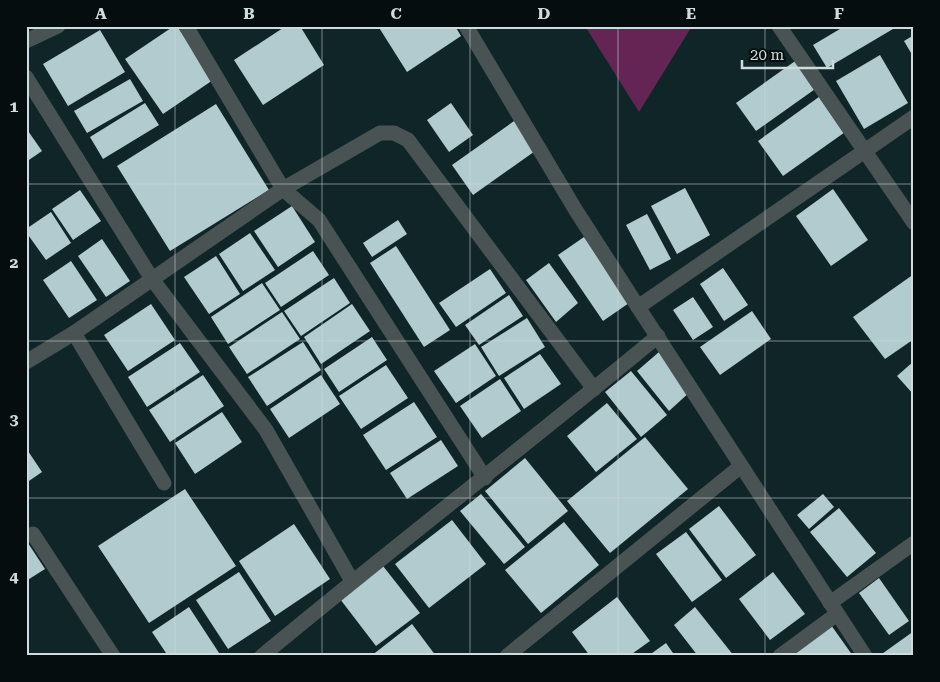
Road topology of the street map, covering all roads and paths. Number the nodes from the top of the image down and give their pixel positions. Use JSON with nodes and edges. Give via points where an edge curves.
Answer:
{"nodes":[{"id":1,"x":58,"y":26,"type":"edge"},
{"id":2,"x":186,"y":26,"type":"edge"},
{"id":3,"x":466,"y":26,"type":"edge"},
{"id":4,"x":779,"y":26,"type":"edge"},
{"id":5,"x":26,"y":41,"type":"edge"},
{"id":6,"x":26,"y":76,"type":"edge"},
{"id":7,"x":914,"y":117,"type":"edge"},
{"id":8,"x":866,"y":150,"type":"junction"},
{"id":9,"x":283,"y":190,"type":"junction"},
{"id":10,"x":914,"y":223,"type":"edge"},
{"id":11,"x":152,"y":279,"type":"junction"},
{"id":12,"x":638,"y":307,"type":"junction"},
{"id":13,"x":74,"y":332,"type":"junction"},
{"id":14,"x":658,"y":336,"type":"junction"},
{"id":15,"x":26,"y":362,"type":"edge"},
{"id":16,"x":594,"y":390,"type":"junction"},
{"id":17,"x":741,"y":466,"type":"junction"},
{"id":18,"x":485,"y":478,"type":"junction"},
{"id":19,"x":164,"y":483,"type":"dead end"},
{"id":20,"x":33,"y":534,"type":"dead end"},
{"id":21,"x":914,"y":543,"type":"edge"},
{"id":22,"x":352,"y":581,"type":"junction"},
{"id":23,"x":833,"y":608,"type":"junction"},
{"id":24,"x":112,"y":655,"type":"edge"},
{"id":25,"x":262,"y":656,"type":"edge"},
{"id":26,"x":507,"y":656,"type":"edge"},
{"id":27,"x":780,"y":656,"type":"edge"},
{"id":28,"x":865,"y":656,"type":"edge"}],
"edges":[{"from":1,"to":5,"type":"street"},
{"from":2,"to":9,"type":"street"},
{"from":3,"to":12,"type":"street","via":[[575,209]]},
{"from":4,"to":8,"type":"street"},
{"from":6,"to":11,"type":"street"},
{"from":7,"to":8,"type":"street"},
{"from":8,"to":10,"type":"street"},
{"from":8,"to":12,"type":"street"},
{"from":9,"to":11,"type":"street"},
{"from":9,"to":16,"type":"street","via":[[380,133],[394,133],[408,140]]},
{"from":9,"to":18,"type":"street","via":[[319,220]]},
{"from":11,"to":13,"type":"street"},
{"from":11,"to":22,"type":"street","via":[[266,430]]},
{"from":12,"to":14,"type":"street"},
{"from":13,"to":15,"type":"street"},
{"from":13,"to":19,"type":"street"},
{"from":14,"to":16,"type":"street"},
{"from":14,"to":17,"type":"street"},
{"from":16,"to":18,"type":"street"},
{"from":17,"to":23,"type":"street"},
{"from":17,"to":26,"type":"street"},
{"from":18,"to":22,"type":"street"},
{"from":20,"to":24,"type":"street"},
{"from":21,"to":23,"type":"street"},
{"from":22,"to":25,"type":"street"},
{"from":23,"to":27,"type":"street"},
{"from":23,"to":28,"type":"street"}]}
